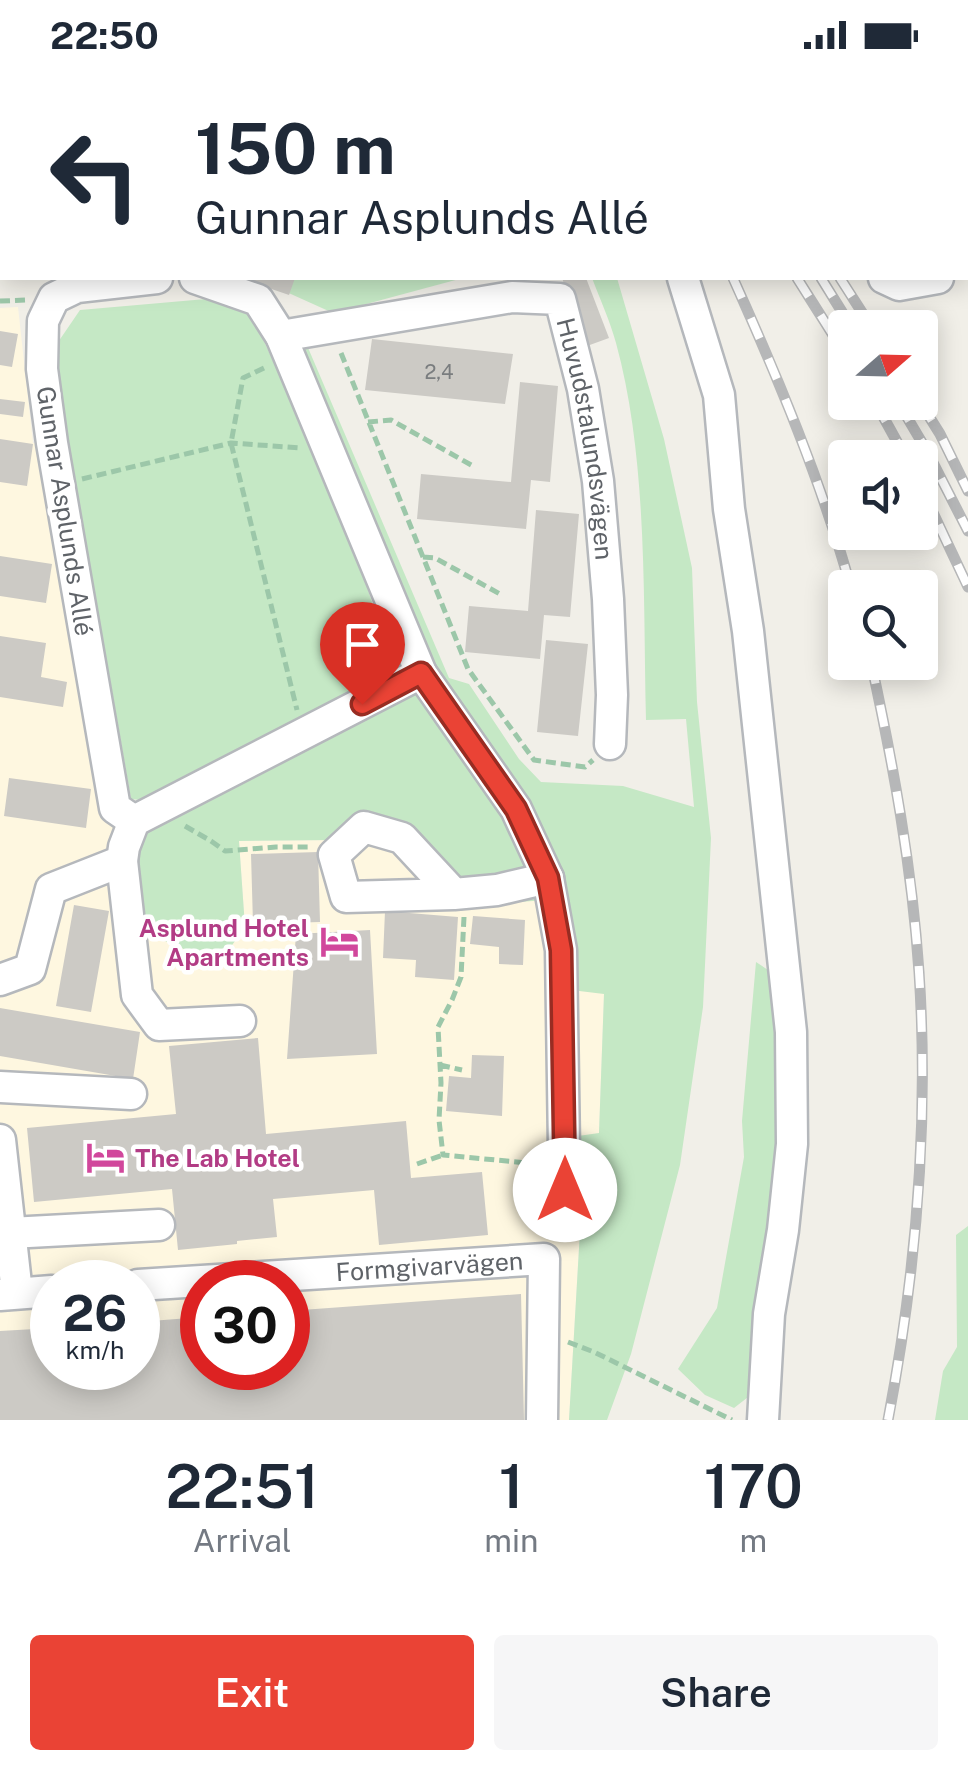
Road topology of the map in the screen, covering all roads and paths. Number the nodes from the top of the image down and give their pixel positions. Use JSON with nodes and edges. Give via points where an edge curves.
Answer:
{"nodes":[{"id":1,"x":140,"y":280,"type":"edge"},
{"id":2,"x":200,"y":280,"type":"edge"},
{"id":3,"x":684,"y":280,"type":"edge"},
{"id":4,"x":888,"y":280,"type":"edge"},
{"id":5,"x":927,"y":280,"type":"edge"},
{"id":6,"x":331,"y":327,"type":"junction"},
{"id":7,"x":286,"y":348,"type":"junction"},
{"id":8,"x":368,"y":422,"type":"junction"},
{"id":9,"x":231,"y":443,"type":"junction"},
{"id":10,"x":329,"y":450,"type":"junction"},
{"id":11,"x":473,"y":466,"type":"dead end"},
{"id":12,"x":59,"y":484,"type":"junction"},
{"id":13,"x":423,"y":556,"type":"junction"},
{"id":14,"x":500,"y":594,"type":"dead end"},
{"id":15,"x":421,"y":673,"type":"junction"},
{"id":16,"x":303,"y":735,"type":"junction"},
{"id":17,"x":610,"y":744,"type":"joint"},
{"id":18,"x":145,"y":815,"type":"junction"},
{"id":19,"x":276,"y":847,"type":"dead end"},
{"id":20,"x":122,"y":862,"type":"junction"},
{"id":21,"x":548,"y":878,"type":"junction"},
{"id":22,"x":459,"y":902,"type":"joint"},
{"id":23,"x":0,"y":980,"type":"edge"},
{"id":24,"x":240,"y":1021,"type":"dead end"},
{"id":25,"x":440,"y":1065,"type":"junction"},
{"id":26,"x":462,"y":1070,"type":"dead end"},
{"id":27,"x":0,"y":1087,"type":"edge"},
{"id":28,"x":132,"y":1094,"type":"dead end"},
{"id":29,"x":0,"y":1140,"type":"edge"},
{"id":30,"x":443,"y":1156,"type":"junction"},
{"id":31,"x":417,"y":1164,"type":"dead end"},
{"id":32,"x":565,"y":1167,"type":"junction"},
{"id":33,"x":565,"y":1214,"type":"dead end"},
{"id":34,"x":159,"y":1225,"type":"dead end"},
{"id":35,"x":10,"y":1233,"type":"junction"},
{"id":36,"x":160,"y":1285,"type":"edge"},
{"id":37,"x":8,"y":1294,"type":"edge"},
{"id":38,"x":565,"y":1341,"type":"dead end"},
{"id":39,"x":542,"y":1420,"type":"edge"},
{"id":40,"x":732,"y":1420,"type":"edge"},
{"id":41,"x":764,"y":1420,"type":"edge"}],
"edges":[{"from":1,"to":12,"type":"street","name":"Gunnar Asplunds Allé","via":[[77,287],[54,298],[43,321],[42,369]]},
{"from":2,"to":7,"type":"street","via":[[258,300]]},
{"from":3,"to":41,"type":"street","via":[[719,395],[791,1032],[792,1144],[769,1314]]},
{"from":4,"to":5,"type":"street"},
{"from":6,"to":7,"type":"street","name":"Huvudstalundsvägen"},
{"from":6,"to":8,"type":"path"},
{"from":6,"to":17,"type":"street","name":"Huvudstalundsvägen","via":[[512,296],[560,298],[598,481]]},
{"from":7,"to":9,"type":"path","via":[[244,378]]},
{"from":7,"to":10,"type":"street"},
{"from":8,"to":11,"type":"path","via":[[391,420]]},
{"from":8,"to":13,"type":"path"},
{"from":9,"to":10,"type":"path"},
{"from":9,"to":12,"type":"path"},
{"from":9,"to":16,"type":"path"},
{"from":10,"to":15,"type":"street"},
{"from":12,"to":18,"type":"street","name":"Gunnar Asplunds Allé","via":[[115,808]]},
{"from":13,"to":14,"type":"path"},
{"from":13,"to":17,"type":"path","via":[[468,669],[534,760],[585,766]]},
{"from":15,"to":16,"type":"street"},
{"from":15,"to":21,"type":"street","via":[[516,809]]},
{"from":16,"to":18,"type":"street"},
{"from":18,"to":19,"type":"path","via":[[225,851]]},
{"from":18,"to":20,"type":"street"},
{"from":20,"to":23,"type":"street","via":[[51,890],[30,970]]},
{"from":20,"to":24,"type":"street","via":[[137,995],[160,1025]]},
{"from":21,"to":22,"type":"street"},
{"from":21,"to":32,"type":"street","via":[[561,950]]},
{"from":22,"to":25,"type":"path","via":[[461,976],[438,1027]]},
{"from":25,"to":26,"type":"path"},
{"from":25,"to":30,"type":"path"},
{"from":27,"to":28,"type":"street"},
{"from":29,"to":35,"type":"street"},
{"from":30,"to":31,"type":"path"},
{"from":30,"to":32,"type":"path"},
{"from":32,"to":33,"type":"street"},
{"from":34,"to":35,"type":"street"},
{"from":35,"to":37,"type":"street"},
{"from":36,"to":39,"type":"street","name":"Formgivarvägen","via":[[544,1259]]},
{"from":38,"to":40,"type":"path"}]}
